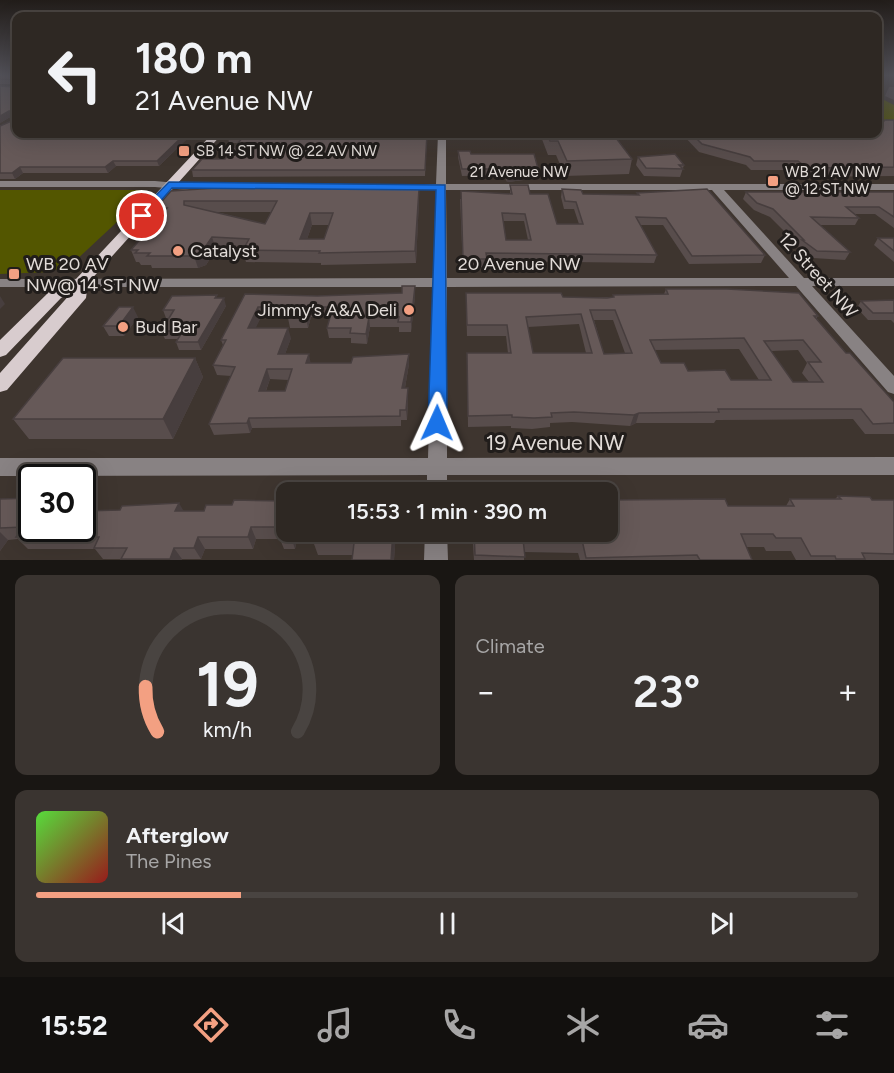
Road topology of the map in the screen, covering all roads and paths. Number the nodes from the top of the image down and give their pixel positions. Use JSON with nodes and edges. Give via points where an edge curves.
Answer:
{"nodes":[{"id":1,"x":213,"y":138,"type":"edge"},
{"id":2,"x":442,"y":138,"type":"edge"},
{"id":3,"x":0,"y":184,"type":"edge"},
{"id":4,"x":169,"y":185,"type":"junction"},
{"id":5,"x":441,"y":187,"type":"junction"},
{"id":6,"x":715,"y":187,"type":"junction"},
{"id":7,"x":894,"y":187,"type":"edge"},
{"id":8,"x":81,"y":282,"type":"junction"},
{"id":9,"x":800,"y":282,"type":"junction"},
{"id":10,"x":894,"y":282,"type":"edge"},
{"id":11,"x":0,"y":283,"type":"edge"},
{"id":12,"x":439,"y":283,"type":"junction"},
{"id":13,"x":0,"y":351,"type":"edge"},
{"id":14,"x":0,"y":385,"type":"edge"},
{"id":15,"x":894,"y":387,"type":"edge"},
{"id":16,"x":437,"y":466,"type":"junction"},
{"id":17,"x":894,"y":466,"type":"edge"},
{"id":18,"x":0,"y":467,"type":"edge"},
{"id":19,"x":436,"y":482,"type":"edge"},
{"id":20,"x":436,"y":542,"type":"edge"},
{"id":21,"x":436,"y":560,"type":"edge"}],
"edges":[{"from":1,"to":4,"type":"main road"},
{"from":2,"to":5,"type":"street"},
{"from":3,"to":4,"type":"street","name":"21 Avenue NW"},
{"from":4,"to":5,"type":"street","name":"21 Avenue NW"},
{"from":4,"to":8,"type":"main road"},
{"from":5,"to":6,"type":"street","name":"21 Avenue NW"},
{"from":5,"to":12,"type":"street"},
{"from":6,"to":7,"type":"street","name":"21 Avenue NW"},
{"from":6,"to":9,"type":"street","name":"12 Street NW"},
{"from":8,"to":11,"type":"street","name":"20 Avenue NW"},
{"from":8,"to":12,"type":"street","name":"20 Avenue NW"},
{"from":8,"to":13,"type":"main road","via":[[55,295]]},
{"from":8,"to":14,"type":"main road","via":[[80,295]]},
{"from":9,"to":10,"type":"street","name":"20 Avenue NW"},
{"from":9,"to":12,"type":"street","name":"20 Avenue NW"},
{"from":9,"to":15,"type":"street","name":"12 Street NW"},
{"from":12,"to":16,"type":"street"},
{"from":16,"to":17,"type":"street","name":"19 Avenue NW"},
{"from":16,"to":18,"type":"street","name":"19 Avenue NW"},
{"from":16,"to":19,"type":"street"},
{"from":20,"to":21,"type":"street"}]}
